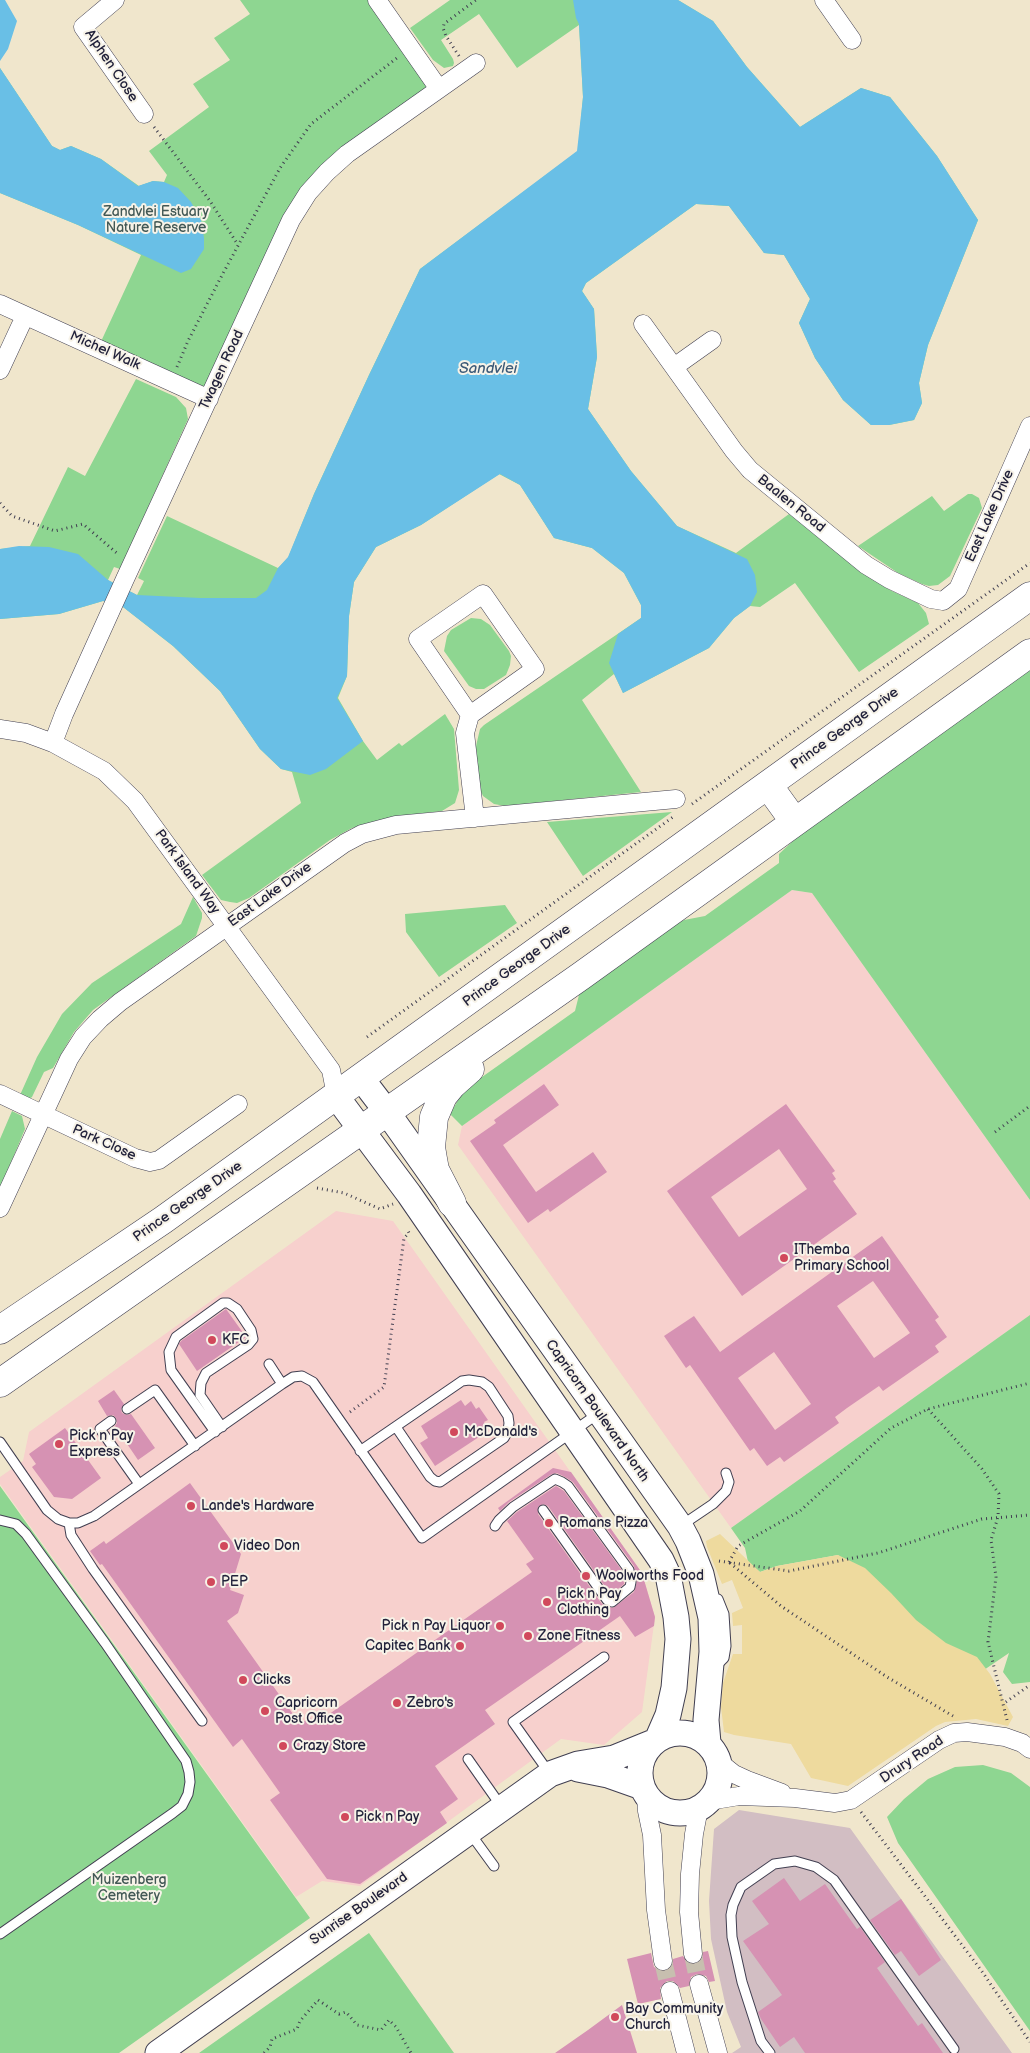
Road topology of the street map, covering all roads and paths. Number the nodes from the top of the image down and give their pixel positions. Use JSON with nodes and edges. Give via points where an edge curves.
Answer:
{"nodes":[{"id":1,"x":115,"y":0,"type":"edge"},
{"id":2,"x":377,"y":0,"type":"edge"},
{"id":3,"x":476,"y":0,"type":"edge"},
{"id":4,"x":824,"y":0,"type":"edge"},
{"id":5,"x":852,"y":40,"type":"dead end"},
{"id":6,"x":411,"y":48,"type":"junction"},
{"id":7,"x":472,"y":66,"type":"joint"},
{"id":8,"x":439,"y":89,"type":"junction"},
{"id":9,"x":144,"y":114,"type":"joint"},
{"id":10,"x":238,"y":245,"type":"junction"},
{"id":11,"x":0,"y":304,"type":"edge"},
{"id":12,"x":25,"y":316,"type":"junction"},
{"id":13,"x":643,"y":324,"type":"dead end"},
{"id":14,"x":712,"y":340,"type":"dead end"},
{"id":15,"x":674,"y":366,"type":"junction"},
{"id":16,"x":0,"y":370,"type":"edge"},
{"id":17,"x":171,"y":381,"type":"junction"},
{"id":18,"x":209,"y":399,"type":"junction"},
{"id":19,"x":1030,"y":426,"type":"edge"},
{"id":20,"x":0,"y":503,"type":"edge"},
{"id":21,"x":1030,"y":563,"type":"edge"},
{"id":22,"x":128,"y":572,"type":"junction"},
{"id":23,"x":1030,"y":596,"type":"edge"},
{"id":24,"x":943,"y":601,"type":"joint"},
{"id":25,"x":1030,"y":653,"type":"edge"},
{"id":26,"x":470,"y":715,"type":"junction"},
{"id":27,"x":0,"y":729,"type":"edge"},
{"id":28,"x":53,"y":743,"type":"junction"},
{"id":29,"x":768,"y":785,"type":"junction"},
{"id":30,"x":683,"y":802,"type":"joint"},
{"id":31,"x":674,"y":817,"type":"dead end"},
{"id":32,"x":475,"y":818,"type":"junction"},
{"id":33,"x":794,"y":821,"type":"junction"},
{"id":34,"x":226,"y":927,"type":"junction"},
{"id":35,"x":581,"y":976,"type":"junction"},
{"id":36,"x":367,"y":1037,"type":"dead end"},
{"id":37,"x":361,"y":1078,"type":"junction"},
{"id":38,"x":334,"y":1083,"type":"junction"},
{"id":39,"x":0,"y":1094,"type":"edge"},
{"id":40,"x":238,"y":1104,"type":"dead end"},
{"id":41,"x":1030,"y":1106,"type":"edge"},
{"id":42,"x":387,"y":1112,"type":"junction"},
{"id":43,"x":43,"y":1115,"type":"junction"},
{"id":44,"x":362,"y":1130,"type":"junction"},
{"id":45,"x":995,"y":1132,"type":"dead end"},
{"id":46,"x":312,"y":1188,"type":"dead end"},
{"id":47,"x":395,"y":1202,"type":"dead end"},
{"id":48,"x":452,"y":1203,"type":"junction"},
{"id":49,"x":390,"y":1206,"type":"junction"},
{"id":50,"x":0,"y":1208,"type":"edge"},
{"id":51,"x":395,"y":1213,"type":"dead end"},
{"id":52,"x":405,"y":1226,"type":"dead end"},
{"id":53,"x":0,"y":1330,"type":"edge"},
{"id":54,"x":269,"y":1364,"type":"dead end"},
{"id":55,"x":0,"y":1383,"type":"edge"},
{"id":56,"x":1030,"y":1383,"type":"edge"},
{"id":57,"x":282,"y":1384,"type":"junction"},
{"id":58,"x":128,"y":1409,"type":"dead end"},
{"id":59,"x":928,"y":1409,"type":"junction"},
{"id":60,"x":599,"y":1413,"type":"junction"},
{"id":61,"x":339,"y":1420,"type":"junction"},
{"id":62,"x":111,"y":1421,"type":"dead end"},
{"id":63,"x":396,"y":1427,"type":"junction"},
{"id":64,"x":218,"y":1429,"type":"junction"},
{"id":65,"x":572,"y":1432,"type":"junction"},
{"id":66,"x":0,"y":1442,"type":"edge"},
{"id":67,"x":195,"y":1446,"type":"junction"},
{"id":68,"x":360,"y":1451,"type":"junction"},
{"id":69,"x":726,"y":1473,"type":"dead end"},
{"id":70,"x":139,"y":1484,"type":"junction"},
{"id":71,"x":543,"y":1510,"type":"dead end"},
{"id":72,"x":1030,"y":1515,"type":"edge"},
{"id":73,"x":998,"y":1516,"type":"junction"},
{"id":74,"x":0,"y":1520,"type":"edge"},
{"id":75,"x":69,"y":1523,"type":"junction"},
{"id":76,"x":495,"y":1526,"type":"dead end"},
{"id":77,"x":680,"y":1526,"type":"junction"},
{"id":78,"x":729,"y":1562,"type":"junction"},
{"id":79,"x":604,"y":1657,"type":"dead end"},
{"id":80,"x":1030,"y":1685,"type":"edge"},
{"id":81,"x":1004,"y":1704,"type":"junction"},
{"id":82,"x":958,"y":1718,"type":"dead end"},
{"id":83,"x":202,"y":1722,"type":"dead end"},
{"id":84,"x":1009,"y":1728,"type":"dead end"},
{"id":85,"x":655,"y":1741,"type":"junction"},
{"id":86,"x":1030,"y":1749,"type":"edge"},
{"id":87,"x":713,"y":1752,"type":"junction"},
{"id":88,"x":468,"y":1759,"type":"dead end"},
{"id":89,"x":556,"y":1771,"type":"junction"},
{"id":90,"x":644,"y":1791,"type":"junction"},
{"id":91,"x":794,"y":1798,"type":"junction"},
{"id":92,"x":704,"y":1804,"type":"junction"},
{"id":93,"x":502,"y":1807,"type":"junction"},
{"id":94,"x":858,"y":1808,"type":"dead end"},
{"id":95,"x":469,"y":1831,"type":"junction"},
{"id":96,"x":494,"y":1866,"type":"dead end"},
{"id":97,"x":0,"y":1934,"type":"edge"},
{"id":98,"x":693,"y":1954,"type":"tunnel mouth"},
{"id":99,"x":664,"y":1961,"type":"tunnel mouth"},
{"id":100,"x":699,"y":1984,"type":"tunnel mouth"},
{"id":101,"x":670,"y":1991,"type":"tunnel mouth"},
{"id":102,"x":1030,"y":2042,"type":"edge"},
{"id":103,"x":954,"y":2049,"type":"dead end"},
{"id":104,"x":158,"y":2053,"type":"edge"},
{"id":105,"x":264,"y":2053,"type":"edge"},
{"id":106,"x":411,"y":2053,"type":"edge"},
{"id":107,"x":686,"y":2053,"type":"edge"},
{"id":108,"x":718,"y":2053,"type":"edge"},
{"id":109,"x":770,"y":2053,"type":"edge"}],
"edges":[{"from":1,"to":9,"type":"street","name":"Alphen Close","via":[[83,27]]},
{"from":2,"to":6,"type":"street"},
{"from":3,"to":7,"type":"path","via":[[446,21],[443,28]]},
{"from":4,"to":5,"type":"street"},
{"from":6,"to":8,"type":"street"},
{"from":6,"to":10,"type":"path","via":[[311,124],[280,168]]},
{"from":7,"to":8,"type":"street","name":"Twagen Road"},
{"from":8,"to":18,"type":"street","name":"Twagen Road","via":[[347,154],[308,193],[291,220]]},
{"from":9,"to":10,"type":"path","via":[[183,163]]},
{"from":10,"to":17,"type":"path"},
{"from":11,"to":12,"type":"street","name":"Michel Walk"},
{"from":12,"to":16,"type":"street"},
{"from":12,"to":17,"type":"street","name":"Michel Walk"},
{"from":13,"to":15,"type":"street","name":"Baalen Road"},
{"from":14,"to":15,"type":"street"},
{"from":15,"to":24,"type":"street","name":"Baalen Road","via":[[750,470],[866,565],[889,580]]},
{"from":17,"to":18,"type":"street","name":"Michel Walk"},
{"from":18,"to":22,"type":"street","name":"Twagen Road"},
{"from":19,"to":24,"type":"street","name":"East Lake Drive","via":[[958,589]]},
{"from":20,"to":22,"type":"path","via":[[12,516],[55,531],[83,524]]},
{"from":21,"to":30,"type":"path"},
{"from":22,"to":28,"type":"street","name":"Twagen Road"},
{"from":23,"to":29,"type":"main road","name":"Prince George Drive"},
{"from":25,"to":33,"type":"main road"},
{"from":26,"to":26,"type":"street","via":[[535,669],[483,594],[418,639]]},
{"from":26,"to":32,"type":"street","via":[[465,733]]},
{"from":27,"to":28,"type":"street","name":"Park Island Way","via":[[26,733]]},
{"from":28,"to":34,"type":"street","name":"Park Island Way","via":[[104,771],[134,801]]},
{"from":29,"to":33,"type":"main road"},
{"from":29,"to":37,"type":"main road","name":"Prince George Drive"},
{"from":30,"to":32,"type":"street","name":"East Lake Drive"},
{"from":31,"to":36,"type":"path"},
{"from":32,"to":34,"type":"street","name":"East Lake Drive","via":[[396,826],[362,834]]},
{"from":33,"to":35,"type":"main road"},
{"from":34,"to":38,"type":"street","name":"Park Island Way"},
{"from":34,"to":43,"type":"street","name":"East Lake Drive","via":[[120,1002],[83,1036],[69,1058]]},
{"from":35,"to":42,"type":"main road"},
{"from":35,"to":48,"type":"main road","via":[[464,1074],[444,1096],[434,1118],[431,1147],[435,1170]]},
{"from":37,"to":38,"type":"main road","name":"Prince George Drive"},
{"from":37,"to":42,"type":"street","name":"Capricorn Boulevard North"},
{"from":38,"to":44,"type":"street"},
{"from":38,"to":53,"type":"main road","name":"Prince George Drive","via":[[163,1220]]},
{"from":39,"to":43,"type":"street"},
{"from":40,"to":43,"type":"street","name":"Park Close","via":[[159,1160],[150,1162],[134,1158]]},
{"from":41,"to":45,"type":"path"},
{"from":42,"to":44,"type":"main road"},
{"from":42,"to":48,"type":"street","name":"Capricorn Boulevard North"},
{"from":43,"to":50,"type":"street","name":"East Lake Drive"},
{"from":44,"to":55,"type":"main road"},
{"from":44,"to":65,"type":"street"},
{"from":46,"to":49,"type":"path","via":[[344,1193],[380,1209]]},
{"from":47,"to":49,"type":"path"},
{"from":48,"to":60,"type":"street","name":"Capricorn Boulevard North"},
{"from":49,"to":51,"type":"path"},
{"from":52,"to":61,"type":"path","via":[[410,1233],[404,1238],[384,1388]]},
{"from":54,"to":57,"type":"lane"},
{"from":56,"to":59,"type":"path"},
{"from":57,"to":61,"type":"lane","via":[[298,1376],[307,1378]]},
{"from":57,"to":64,"type":"lane"},
{"from":58,"to":67,"type":"lane","via":[[155,1390]]},
{"from":59,"to":73,"type":"path","via":[[982,1469],[999,1494]]},
{"from":59,"to":78,"type":"path","via":[[891,1428],[800,1511],[738,1546]]},
{"from":60,"to":65,"type":"lane"},
{"from":60,"to":77,"type":"street","name":"Capricorn Boulevard North"},
{"from":61,"to":68,"type":"lane"},
{"from":62,"to":70,"type":"lane","via":[[100,1429]]},
{"from":63,"to":63,"type":"lane","via":[[462,1381],[469,1380],[489,1387],[508,1416],[509,1423],[504,1438],[440,1482],[430,1477]]},
{"from":63,"to":68,"type":"lane"},
{"from":64,"to":64,"type":"lane","via":[[171,1370],[169,1352],[176,1337],[222,1303],[228,1303],[237,1309],[253,1339],[206,1373],[201,1383],[200,1395]]},
{"from":64,"to":67,"type":"lane"},
{"from":65,"to":68,"type":"lane","via":[[422,1538]]},
{"from":65,"to":85,"type":"street","via":[[654,1548],[668,1576],[676,1618],[677,1659],[668,1716]]},
{"from":66,"to":75,"type":"lane","via":[[47,1510]]},
{"from":67,"to":70,"type":"lane"},
{"from":69,"to":77,"type":"lane","via":[[729,1482],[726,1491]]},
{"from":70,"to":75,"type":"lane","via":[[84,1522]]},
{"from":71,"to":76,"type":"lane","via":[[607,1600],[612,1602],[630,1587],[629,1570],[568,1486],[556,1479],[513,1508]]},
{"from":72,"to":73,"type":"path"},
{"from":73,"to":78,"type":"path","via":[[878,1553],[789,1571]]},
{"from":73,"to":81,"type":"path","via":[[991,1540],[996,1576],[988,1642]]},
{"from":74,"to":97,"type":"lane","via":[[16,1524],[26,1534],[186,1761],[190,1782],[182,1806],[174,1813]]},
{"from":75,"to":83,"type":"lane","via":[[71,1535],[93,1569]]},
{"from":77,"to":87,"type":"street","name":"Capricorn Boulevard North","via":[[696,1557],[711,1618],[707,1712]]},
{"from":78,"to":82,"type":"path","via":[[781,1606],[887,1677]]},
{"from":79,"to":89,"type":"lane","via":[[513,1722]]},
{"from":80,"to":81,"type":"path"},
{"from":81,"to":84,"type":"path"},
{"from":85,"to":87,"type":"street","via":[[668,1734],[689,1733]]},
{"from":85,"to":89,"type":"street","name":"Sunrise Boulevard","via":[[614,1758]]},
{"from":85,"to":90,"type":"street","via":[[645,1750],[639,1768]]},
{"from":86,"to":91,"type":"street","name":"Drury Road","via":[[1005,1737],[954,1733],[851,1800],[834,1804]]},
{"from":87,"to":91,"type":"street","name":"Drury Road","via":[[731,1771]]},
{"from":87,"to":92,"type":"street","via":[[719,1783]]},
{"from":88,"to":93,"type":"lane"},
{"from":89,"to":90,"type":"street","via":[[594,1772]]},
{"from":89,"to":93,"type":"street","name":"Sunrise Boulevard"},
{"from":90,"to":92,"type":"street","via":[[654,1804],[676,1813],[688,1812]]},
{"from":90,"to":99,"type":"street","via":[[652,1835],[656,1910]]},
{"from":91,"to":92,"type":"street","name":"Drury Road","via":[[739,1796]]},
{"from":92,"to":98,"type":"street","via":[[694,1834],[690,1874]]},
{"from":93,"to":95,"type":"street","name":"Sunrise Boulevard"},
{"from":94,"to":102,"type":"path","via":[[981,1970]]},
{"from":95,"to":96,"type":"lane"},
{"from":95,"to":104,"type":"street","name":"Sunrise Boulevard"},
{"from":100,"to":108,"type":"street"},
{"from":101,"to":107,"type":"street"},
{"from":103,"to":109,"type":"lane","via":[[834,1880],[816,1866],[795,1861],[774,1864],[741,1887],[731,1915],[732,1937],[742,1982],[761,2041]]},
{"from":105,"to":106,"type":"path","via":[[272,2039],[297,2029],[318,2000],[339,2014],[346,2012],[357,2025],[381,2030],[389,2020]]}]}
